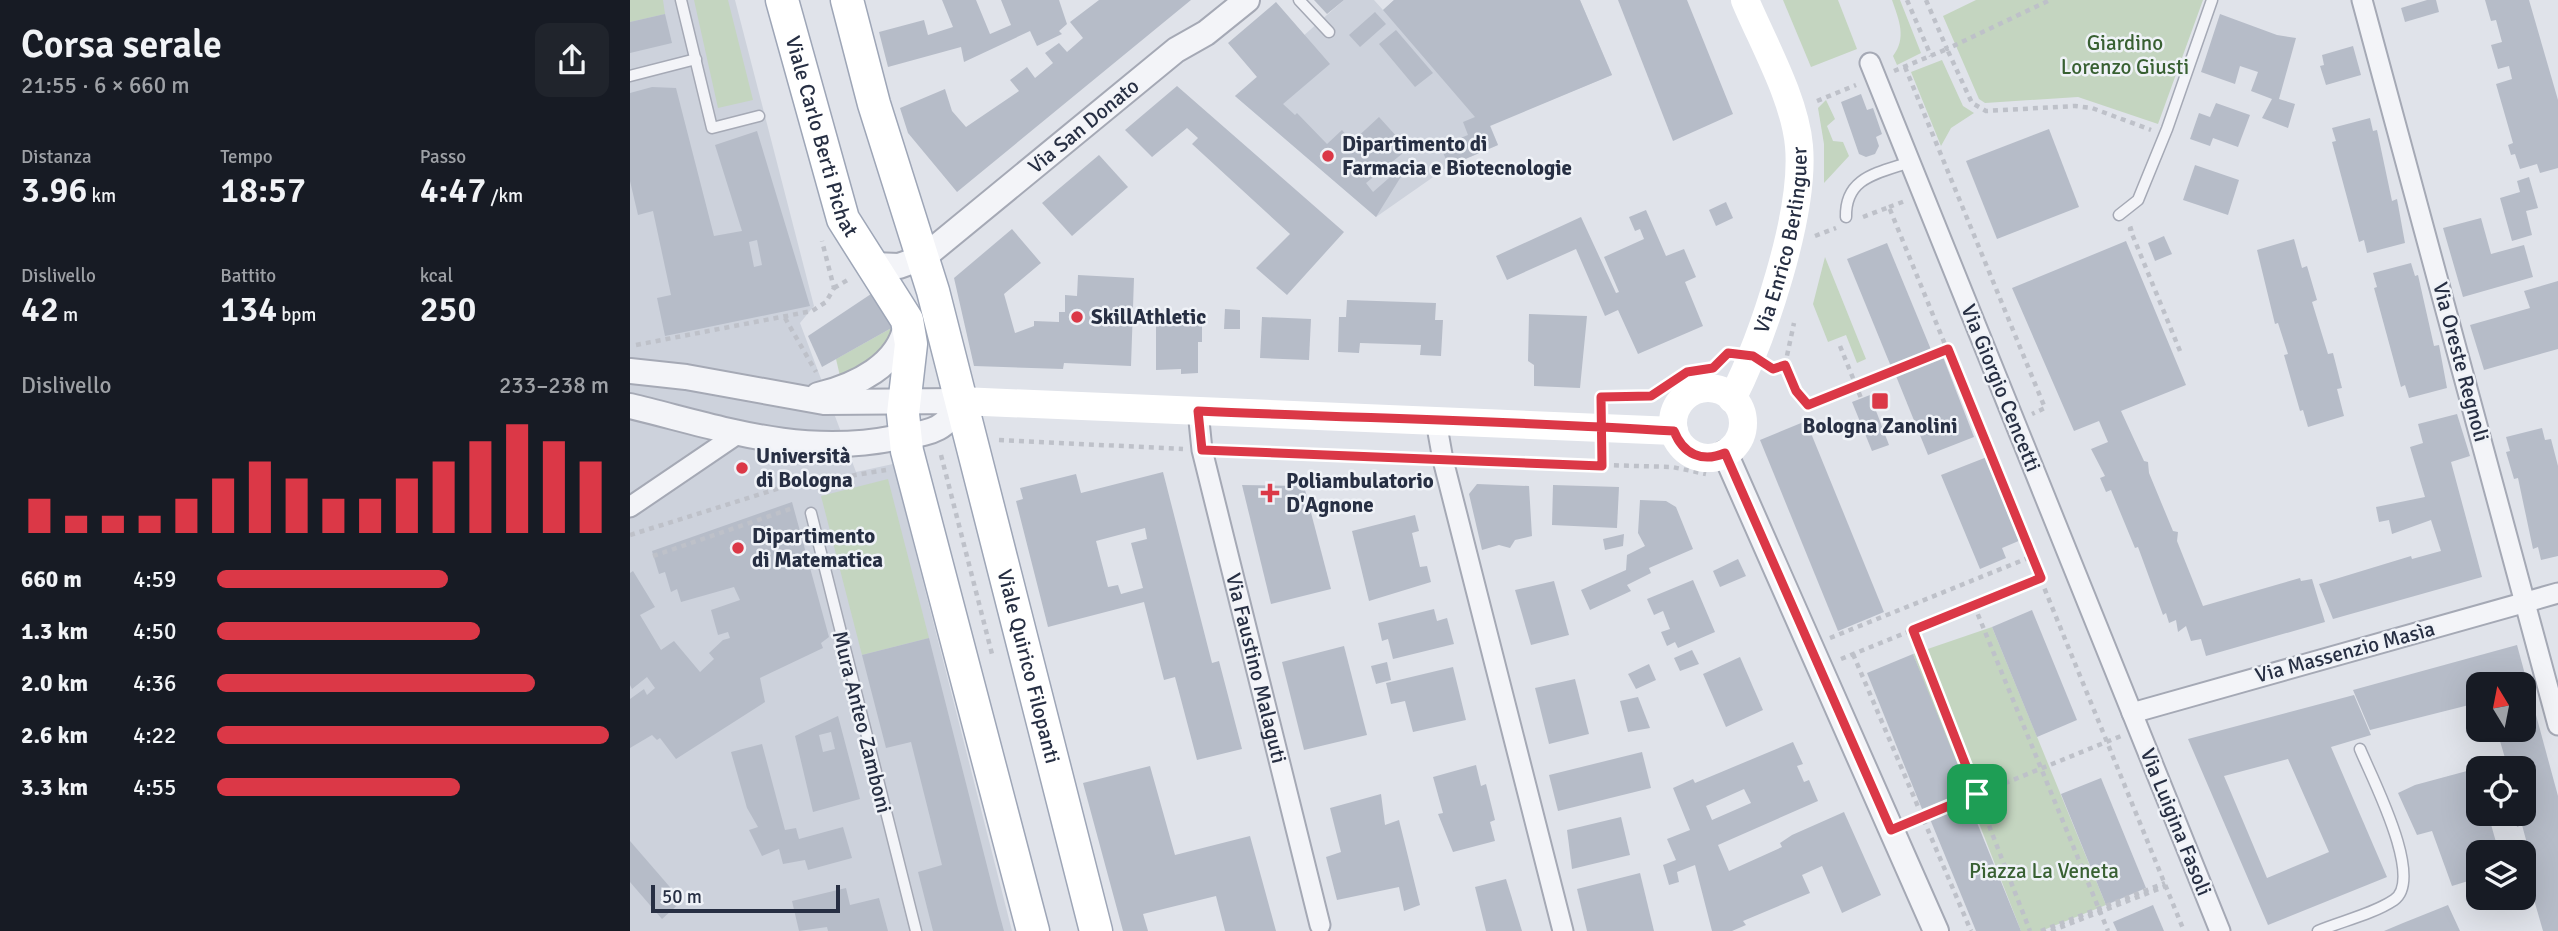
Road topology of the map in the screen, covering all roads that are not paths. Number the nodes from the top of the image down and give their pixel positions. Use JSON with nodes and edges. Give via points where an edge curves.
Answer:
{"nodes":[{"id":1,"x":681,"y":0,"type":"edge"},
{"id":2,"x":782,"y":0,"type":"edge"},
{"id":3,"x":847,"y":0,"type":"edge"},
{"id":4,"x":1247,"y":0,"type":"edge"},
{"id":5,"x":1299,"y":0,"type":"edge"},
{"id":6,"x":1745,"y":0,"type":"edge"},
{"id":7,"x":2212,"y":0,"type":"edge"},
{"id":8,"x":2362,"y":0,"type":"edge"},
{"id":9,"x":1329,"y":32,"type":"dead end"},
{"id":10,"x":696,"y":59,"type":"junction"},
{"id":11,"x":1873,"y":71,"type":"road end"},
{"id":12,"x":630,"y":76,"type":"edge"},
{"id":13,"x":759,"y":116,"type":"dead end"},
{"id":14,"x":1910,"y":162,"type":"junction"},
{"id":15,"x":2119,"y":215,"type":"dead end"},
{"id":16,"x":1846,"y":220,"type":"road end"},
{"id":17,"x":924,"y":257,"type":"junction"},
{"id":18,"x":873,"y":265,"type":"junction"},
{"id":19,"x":907,"y":320,"type":"junction"},
{"id":20,"x":630,"y":371,"type":"edge"},
{"id":21,"x":630,"y":383,"type":"edge"},
{"id":22,"x":795,"y":398,"type":"junction"},
{"id":23,"x":1732,"y":399,"type":"junction"},
{"id":24,"x":961,"y":401,"type":"junction"},
{"id":25,"x":904,"y":402,"type":"junction"},
{"id":26,"x":630,"y":406,"type":"edge"},
{"id":27,"x":1198,"y":411,"type":"junction"},
{"id":28,"x":1436,"y":421,"type":"junction"},
{"id":29,"x":698,"y":423,"type":"junction"},
{"id":30,"x":1674,"y":431,"type":"junction"},
{"id":31,"x":736,"y":435,"type":"junction"},
{"id":32,"x":904,"y":436,"type":"junction"},
{"id":33,"x":1725,"y":453,"type":"junction"},
{"id":34,"x":630,"y":508,"type":"edge"},
{"id":35,"x":811,"y":513,"type":"dead end"},
{"id":36,"x":2558,"y":593,"type":"edge"},
{"id":37,"x":2525,"y":603,"type":"junction"},
{"id":38,"x":2135,"y":721,"type":"junction"},
{"id":39,"x":2558,"y":725,"type":"edge"},
{"id":40,"x":2360,"y":748,"type":"dead end"},
{"id":41,"x":1320,"y":925,"type":"dead end"},
{"id":42,"x":916,"y":931,"type":"edge"},
{"id":43,"x":1034,"y":931,"type":"edge"},
{"id":44,"x":1096,"y":931,"type":"edge"},
{"id":45,"x":1563,"y":931,"type":"edge"},
{"id":46,"x":1936,"y":931,"type":"edge"},
{"id":47,"x":2220,"y":931,"type":"edge"},
{"id":48,"x":2318,"y":931,"type":"edge"}],
"edges":[{"from":1,"to":10,"type":"lane"},
{"from":2,"to":18,"type":"main road","name":"Viale Carlo Berti Pichat","via":[[844,219]]},
{"from":3,"to":17,"type":"main road","via":[[886,143]]},
{"from":4,"to":17,"type":"street","name":"Via San Donato","via":[[1176,50]]},
{"from":5,"to":9,"type":"lane"},
{"from":6,"to":23,"type":"main road","name":"Via Enrico Berlinguer","via":[[1785,94],[1799,145],[1798,189],[1790,234],[1753,356]]},
{"from":7,"to":15,"type":"lane","via":[[2138,200]]},
{"from":8,"to":37,"type":"street","name":"Via Oreste Regnoli"},
{"from":10,"to":12,"type":"lane"},
{"from":10,"to":13,"type":"lane","via":[[712,128]]},
{"from":11,"to":14,"type":"street","name":"Via Giorgio Cencetti"},
{"from":14,"to":16,"type":"lane","via":[[1862,180],[1846,201]]},
{"from":14,"to":38,"type":"street","name":"Via Giorgio Cencetti"},
{"from":17,"to":18,"type":"street","via":[[900,267]]},
{"from":17,"to":24,"type":"main road","name":"Viale Quirico Filopanti"},
{"from":18,"to":19,"type":"main road","name":"Viale Carlo Berti Pichat"},
{"from":19,"to":22,"type":"street","via":[[904,339],[875,370],[848,386]]},
{"from":19,"to":25,"type":"main road","via":[[910,361]]},
{"from":20,"to":22,"type":"street"},
{"from":21,"to":29,"type":"street"},
{"from":22,"to":25,"type":"street"},
{"from":23,"to":30,"type":"main road","via":[[1713,389],[1691,393],[1676,409]]},
{"from":23,"to":33,"type":"main road","via":[[1741,415],[1741,433]]},
{"from":24,"to":25,"type":"street"},
{"from":24,"to":27,"type":"main road"},
{"from":24,"to":32,"type":"street","via":[[946,424]]},
{"from":24,"to":44,"type":"main road","name":"Viale Quirico Filopanti"},
{"from":25,"to":32,"type":"main road"},
{"from":26,"to":29,"type":"street"},
{"from":27,"to":28,"type":"main road"},
{"from":27,"to":41,"type":"street","name":"Via Faustino Malaguti","via":[[1202,450]]},
{"from":28,"to":30,"type":"main road"},
{"from":28,"to":45,"type":"street"},
{"from":29,"to":31,"type":"street"},
{"from":30,"to":33,"type":"main road","via":[[1693,455]]},
{"from":31,"to":32,"type":"street","via":[[829,445]]},
{"from":31,"to":34,"type":"street"},
{"from":32,"to":43,"type":"main road"},
{"from":33,"to":46,"type":"street"},
{"from":35,"to":42,"type":"lane","name":"Mura Anteo Zamboni"},
{"from":36,"to":37,"type":"street","name":"Via Massenzio Masìa"},
{"from":37,"to":38,"type":"street","name":"Via Massenzio Masìa"},
{"from":37,"to":39,"type":"street","name":"Via Oreste Regnoli"},
{"from":38,"to":47,"type":"street","name":"Via Luigina Fasoli"},
{"from":40,"to":48,"type":"lane","via":[[2404,858],[2403,883],[2395,900]]}]}
